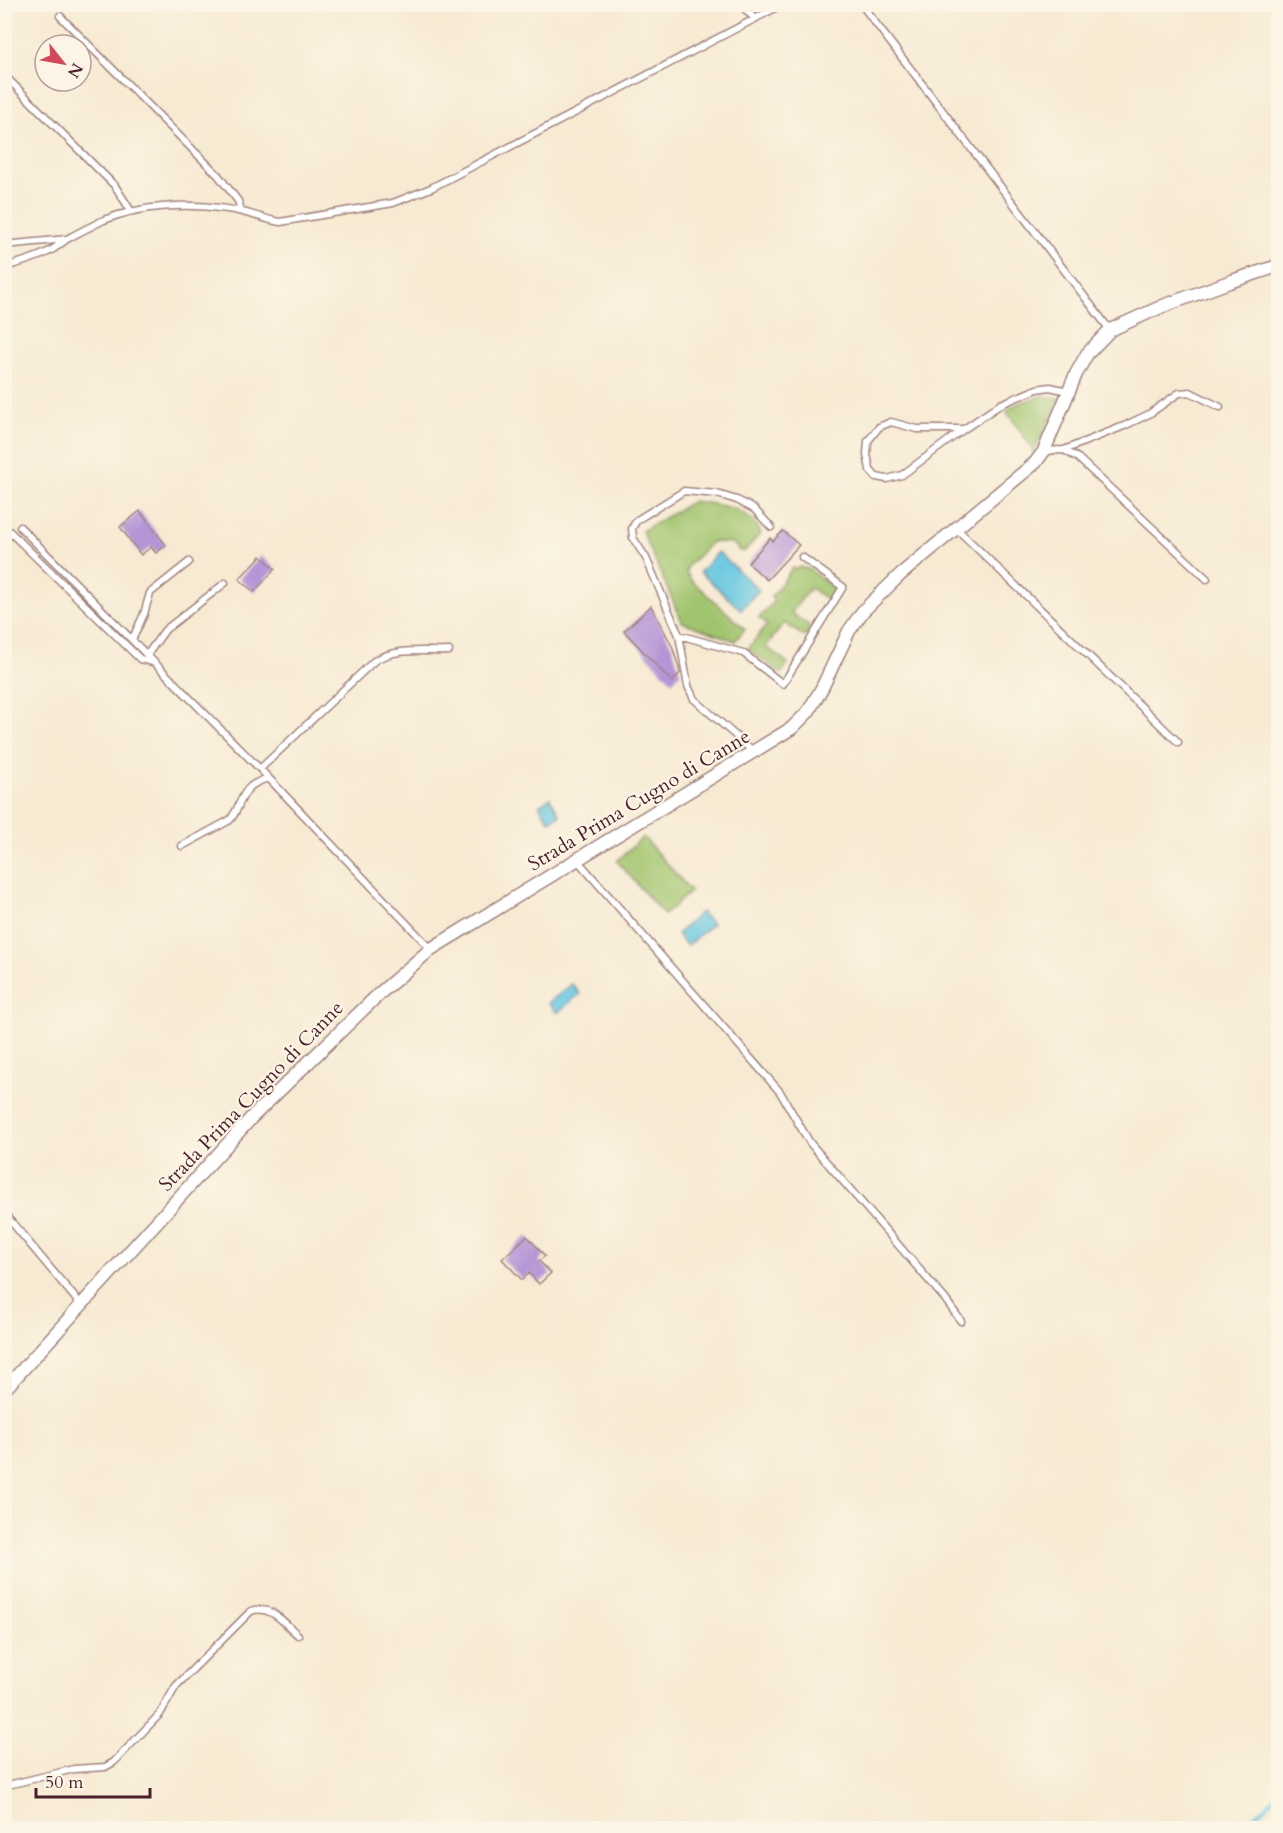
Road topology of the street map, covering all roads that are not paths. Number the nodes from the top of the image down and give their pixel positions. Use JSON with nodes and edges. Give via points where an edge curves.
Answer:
{"nodes":[{"id":1,"x":740,"y":4,"type":"edge"},
{"id":2,"x":783,"y":4,"type":"edge"},
{"id":3,"x":861,"y":4,"type":"edge"},
{"id":4,"x":60,"y":16,"type":"dead end"},
{"id":5,"x":755,"y":19,"type":"junction"},
{"id":6,"x":4,"y":75,"type":"edge"},
{"id":7,"x":131,"y":211,"type":"junction"},
{"id":8,"x":241,"y":211,"type":"junction"},
{"id":9,"x":67,"y":239,"type":"junction"},
{"id":10,"x":4,"y":245,"type":"edge"},
{"id":11,"x":1278,"y":266,"type":"edge"},
{"id":12,"x":4,"y":267,"type":"edge"},
{"id":13,"x":1110,"y":330,"type":"junction"},
{"id":14,"x":1068,"y":391,"type":"junction"},
{"id":15,"x":1220,"y":407,"type":"dead end"},
{"id":16,"x":964,"y":429,"type":"junction"},
{"id":17,"x":1064,"y":450,"type":"junction"},
{"id":18,"x":1044,"y":451,"type":"junction"},
{"id":19,"x":4,"y":526,"type":"edge"},
{"id":20,"x":20,"y":527,"type":"dead end"},
{"id":21,"x":771,"y":527,"type":"dead end"},
{"id":22,"x":957,"y":529,"type":"junction"},
{"id":23,"x":802,"y":557,"type":"dead end"},
{"id":24,"x":189,"y":562,"type":"dead end"},
{"id":25,"x":1207,"y":579,"type":"dead end"},
{"id":26,"x":225,"y":583,"type":"dead end"},
{"id":27,"x":679,"y":635,"type":"junction"},
{"id":28,"x":132,"y":640,"type":"junction"},
{"id":29,"x":448,"y":651,"type":"dead end"},
{"id":30,"x":147,"y":655,"type":"junction"},
{"id":31,"x":155,"y":662,"type":"junction"},
{"id":32,"x":1178,"y":742,"type":"dead end"},
{"id":33,"x":755,"y":753,"type":"junction"},
{"id":34,"x":260,"y":769,"type":"junction"},
{"id":35,"x":268,"y":778,"type":"junction"},
{"id":36,"x":182,"y":846,"type":"dead end"},
{"id":37,"x":578,"y":861,"type":"junction"},
{"id":38,"x":431,"y":949,"type":"junction"},
{"id":39,"x":4,"y":1213,"type":"edge"},
{"id":40,"x":81,"y":1305,"type":"junction"},
{"id":41,"x":961,"y":1321,"type":"dead end"},
{"id":42,"x":4,"y":1390,"type":"edge"},
{"id":43,"x":298,"y":1635,"type":"dead end"},
{"id":44,"x":4,"y":1786,"type":"edge"}],
"edges":[{"from":1,"to":5,"type":"lane"},
{"from":2,"to":5,"type":"lane"},
{"from":3,"to":13,"type":"lane"},
{"from":4,"to":8,"type":"lane","via":[[224,183]]},
{"from":5,"to":8,"type":"lane","via":[[431,188],[393,203],[280,222]]},
{"from":6,"to":7,"type":"lane","via":[[115,186]]},
{"from":7,"to":8,"type":"lane","via":[[195,206]]},
{"from":7,"to":9,"type":"lane"},
{"from":9,"to":10,"type":"lane"},
{"from":9,"to":12,"type":"lane","via":[[50,252]]},
{"from":11,"to":13,"type":"street","name":"Strada Prima Cugno di Canne"},
{"from":13,"to":14,"type":"street","name":"Strada Prima Cugno di Canne","via":[[1087,354]]},
{"from":14,"to":16,"type":"lane","via":[[1037,389],[1001,404]]},
{"from":14,"to":18,"type":"street","name":"Strada Prima Cugno di Canne"},
{"from":15,"to":17,"type":"lane","via":[[1190,392],[1179,393],[1149,414]]},
{"from":16,"to":16,"type":"lane","via":[[917,429],[891,422],[879,427],[868,441],[870,470],[876,477],[887,479],[902,475]]},
{"from":17,"to":18,"type":"lane"},
{"from":17,"to":25,"type":"lane","via":[[1078,458]]},
{"from":18,"to":22,"type":"street","name":"Strada Prima Cugno di Canne","via":[[1024,474]]},
{"from":19,"to":31,"type":"lane","via":[[140,659]]},
{"from":20,"to":28,"type":"lane"},
{"from":21,"to":27,"type":"lane","via":[[754,509],[737,500],[684,491],[637,520],[632,528],[633,538],[646,558]]},
{"from":22,"to":32,"type":"lane"},
{"from":22,"to":33,"type":"street","name":"Strada Prima Cugno di Canne","via":[[862,611],[808,712],[792,729]]},
{"from":23,"to":27,"type":"lane","via":[[843,587],[783,684],[743,653]]},
{"from":24,"to":28,"type":"lane","via":[[150,593]]},
{"from":26,"to":30,"type":"lane","via":[[165,630]]},
{"from":27,"to":33,"type":"lane","via":[[694,699]]},
{"from":28,"to":30,"type":"lane"},
{"from":29,"to":34,"type":"lane","via":[[383,655]]},
{"from":30,"to":31,"type":"lane"},
{"from":31,"to":34,"type":"lane"},
{"from":33,"to":37,"type":"street","name":"Strada Prima Cugno di Canne"},
{"from":34,"to":35,"type":"lane"},
{"from":35,"to":36,"type":"lane","via":[[251,786],[230,820]]},
{"from":35,"to":38,"type":"lane"},
{"from":37,"to":38,"type":"street","name":"Strada Prima Cugno di Canne"},
{"from":37,"to":41,"type":"lane","via":[[780,1092],[810,1143]]},
{"from":38,"to":40,"type":"street","name":"Strada Prima Cugno di Canne","via":[[253,1116]]},
{"from":39,"to":40,"type":"lane"},
{"from":40,"to":42,"type":"street","name":"Strada Prima Cugno di Canne"},
{"from":43,"to":44,"type":"lane","via":[[270,1611],[251,1611],[176,1686],[160,1714],[114,1762]]}]}
